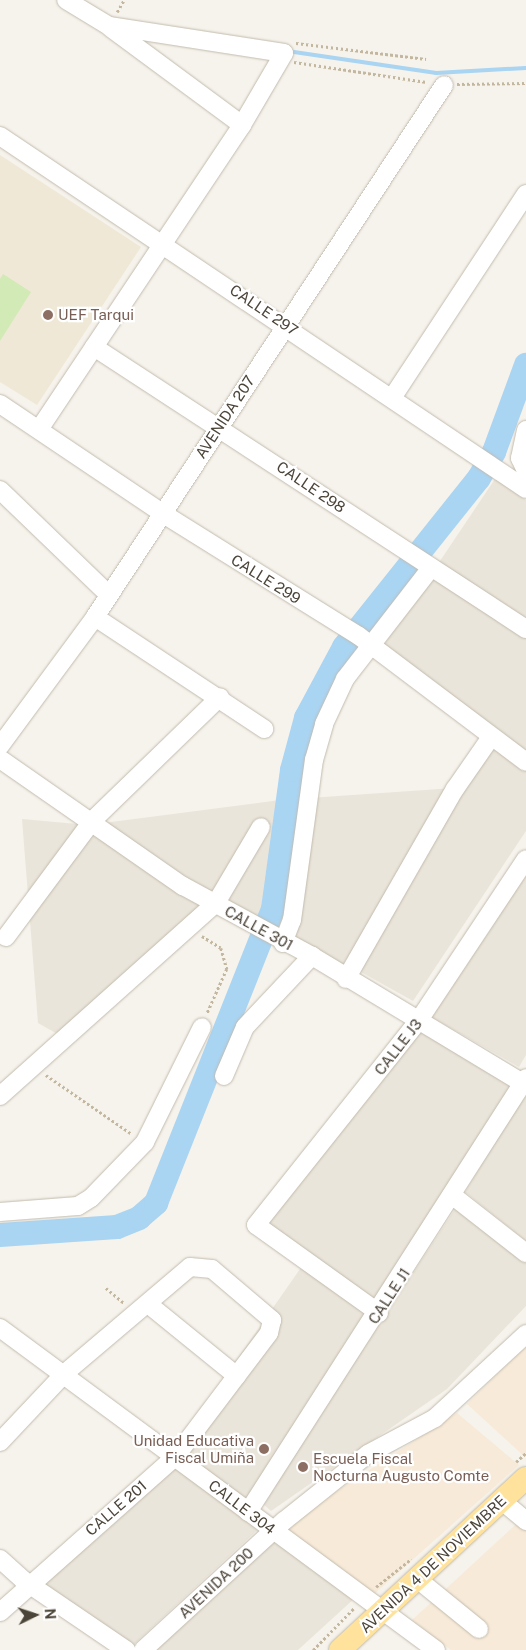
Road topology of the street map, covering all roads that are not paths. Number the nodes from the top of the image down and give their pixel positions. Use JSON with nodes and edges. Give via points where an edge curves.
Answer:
{"nodes":[{"id":1,"x":66,"y":0,"type":"edge"},
{"id":2,"x":109,"y":26,"type":"junction"},
{"id":3,"x":444,"y":85,"type":"road end"},
{"id":4,"x":242,"y":125,"type":"junction"},
{"id":5,"x":0,"y":136,"type":"edge"},
{"id":6,"x":526,"y":194,"type":"edge"},
{"id":7,"x":164,"y":242,"type":"junction"},
{"id":8,"x":285,"y":324,"type":"junction"},
{"id":9,"x":94,"y":347,"type":"junction"},
{"id":10,"x":398,"y":402,"type":"junction"},
{"id":11,"x":0,"y":404,"type":"edge"},
{"id":12,"x":219,"y":425,"type":"junction"},
{"id":13,"x":40,"y":428,"type":"junction"},
{"id":14,"x":526,"y":430,"type":"edge"},
{"id":15,"x":526,"y":471,"type":"edge"},
{"id":16,"x":526,"y":489,"type":"edge"},
{"id":17,"x":0,"y":490,"type":"edge"},
{"id":18,"x":162,"y":513,"type":"junction"},
{"id":19,"x":429,"y":568,"type":"junction"},
{"id":20,"x":109,"y":595,"type":"junction"},
{"id":21,"x":95,"y":617,"type":"junction"},
{"id":22,"x":526,"y":629,"type":"edge"},
{"id":23,"x":363,"y":641,"type":"junction"},
{"id":24,"x":220,"y":697,"type":"junction"},
{"id":25,"x":264,"y":729,"type":"dead end"},
{"id":26,"x":491,"y":737,"type":"junction"},
{"id":27,"x":0,"y":746,"type":"edge"},
{"id":28,"x":0,"y":759,"type":"edge"},
{"id":29,"x":526,"y":762,"type":"edge"},
{"id":30,"x":92,"y":822,"type":"junction"},
{"id":31,"x":260,"y":827,"type":"dead end"},
{"id":32,"x":526,"y":859,"type":"edge"},
{"id":33,"x":216,"y":903,"type":"junction"},
{"id":34,"x":6,"y":937,"type":"dead end"},
{"id":35,"x":278,"y":941,"type":"junction"},
{"id":36,"x":312,"y":956,"type":"junction"},
{"id":37,"x":346,"y":979,"type":"junction"},
{"id":38,"x":419,"y":1020,"type":"junction"},
{"id":39,"x":202,"y":1027,"type":"road end"},
{"id":40,"x":224,"y":1076,"type":"dead end"},
{"id":41,"x":525,"y":1082,"type":"edge"},
{"id":42,"x":0,"y":1096,"type":"edge"},
{"id":43,"x":453,"y":1196,"type":"junction"},
{"id":44,"x":0,"y":1212,"type":"edge"},
{"id":45,"x":526,"y":1253,"type":"edge"},
{"id":46,"x":142,"y":1309,"type":"junction"},
{"id":47,"x":379,"y":1313,"type":"junction"},
{"id":48,"x":0,"y":1328,"type":"edge"},
{"id":49,"x":526,"y":1334,"type":"edge"},
{"id":50,"x":65,"y":1373,"type":"junction"},
{"id":51,"x":236,"y":1376,"type":"junction"},
{"id":52,"x":0,"y":1442,"type":"edge"},
{"id":53,"x":176,"y":1456,"type":"junction"},
{"id":54,"x":525,"y":1481,"type":"edge"},
{"id":55,"x":501,"y":1500,"type":"junction"},
{"id":56,"x":248,"y":1512,"type":"junction"},
{"id":57,"x":526,"y":1521,"type":"edge"},
{"id":58,"x":273,"y":1530,"type":"junction"},
{"id":59,"x":0,"y":1559,"type":"edge"},
{"id":60,"x":416,"y":1578,"type":"junction"},
{"id":61,"x":29,"y":1584,"type":"junction"},
{"id":62,"x":383,"y":1611,"type":"junction"},
{"id":63,"x":0,"y":1612,"type":"edge"},
{"id":64,"x":478,"y":1629,"type":"dead end"},
{"id":65,"x":126,"y":1650,"type":"edge"},
{"id":66,"x":143,"y":1650,"type":"edge"},
{"id":67,"x":340,"y":1650,"type":"edge"},
{"id":68,"x":436,"y":1650,"type":"edge"}],
"edges":[{"from":1,"to":2,"type":"street"},
{"from":2,"to":4,"type":"street"},
{"from":2,"to":4,"type":"street","via":[[282,57]]},
{"from":3,"to":8,"type":"street","name":"AVENIDA 207"},
{"from":4,"to":7,"type":"street"},
{"from":5,"to":7,"type":"street","name":"CALLE 297"},
{"from":6,"to":10,"type":"street"},
{"from":7,"to":8,"type":"street","name":"CALLE 297"},
{"from":7,"to":9,"type":"street"},
{"from":8,"to":10,"type":"street","name":"CALLE 297"},
{"from":8,"to":12,"type":"street","name":"AVENIDA 207"},
{"from":9,"to":12,"type":"street","name":"CALLE 298"},
{"from":9,"to":13,"type":"street"},
{"from":10,"to":16,"type":"street","name":"CALLE 297"},
{"from":11,"to":13,"type":"street","name":"CALLE 299"},
{"from":12,"to":18,"type":"street","name":"AVENIDA 207"},
{"from":12,"to":19,"type":"street","name":"CALLE 298"},
{"from":13,"to":18,"type":"street","name":"CALLE 299"},
{"from":14,"to":15,"type":"street","via":[[520,458]]},
{"from":17,"to":20,"type":"street"},
{"from":18,"to":20,"type":"street","name":"AVENIDA 207"},
{"from":18,"to":23,"type":"street","name":"CALLE 299"},
{"from":19,"to":22,"type":"street","name":"CALLE 298"},
{"from":19,"to":23,"type":"street"},
{"from":20,"to":21,"type":"street","name":"AVENIDA 207"},
{"from":21,"to":24,"type":"street"},
{"from":21,"to":27,"type":"street","name":"AVENIDA 207"},
{"from":23,"to":26,"type":"street","name":"CALLE 299"},
{"from":23,"to":35,"type":"street","via":[[324,724],[314,760],[292,920]]},
{"from":24,"to":25,"type":"street"},
{"from":24,"to":30,"type":"street"},
{"from":26,"to":29,"type":"street","name":"CALLE 299"},
{"from":26,"to":37,"type":"street","via":[[455,789]]},
{"from":28,"to":30,"type":"street","name":"CALLE 301"},
{"from":30,"to":33,"type":"street","name":"CALLE 301","via":[[183,886]]},
{"from":30,"to":34,"type":"street"},
{"from":31,"to":33,"type":"street"},
{"from":32,"to":38,"type":"street","name":"CALLE J3"},
{"from":33,"to":35,"type":"street","name":"CALLE 301"},
{"from":33,"to":42,"type":"street"},
{"from":35,"to":36,"type":"street","name":"CALLE 301"},
{"from":36,"to":37,"type":"street","name":"CALLE 301"},
{"from":36,"to":40,"type":"street","via":[[245,1027]]},
{"from":37,"to":38,"type":"street","name":"CALLE 301"},
{"from":38,"to":41,"type":"street","name":"CALLE 301"},
{"from":38,"to":47,"type":"street","name":"CALLE J3","via":[[256,1225]]},
{"from":39,"to":44,"type":"street","via":[[145,1142],[128,1164],[78,1206]]},
{"from":41,"to":43,"type":"street","name":"CALLE J1"},
{"from":43,"to":45,"type":"street"},
{"from":43,"to":47,"type":"street","name":"CALLE J1"},
{"from":46,"to":50,"type":"street"},
{"from":46,"to":51,"type":"street"},
{"from":46,"to":51,"type":"street","name":"CALLE 201","via":[[190,1267],[205,1266],[272,1320],[269,1333]]},
{"from":47,"to":56,"type":"street","name":"CALLE J1"},
{"from":48,"to":50,"type":"street","name":"CALLE 304"},
{"from":49,"to":58,"type":"street","name":"AVENIDA 200","via":[[435,1418],[368,1454]]},
{"from":50,"to":52,"type":"street"},
{"from":50,"to":53,"type":"street","name":"CALLE 304"},
{"from":51,"to":53,"type":"street","name":"CALLE 201"},
{"from":53,"to":56,"type":"street","name":"CALLE 304"},
{"from":53,"to":61,"type":"street","name":"CALLE 201"},
{"from":54,"to":55,"type":"main road","name":"AVENIDA 4 DE NOVIEMBRE"},
{"from":55,"to":57,"type":"street"},
{"from":55,"to":60,"type":"main road","name":"AVENIDA 4 DE NOVIEMBRE"},
{"from":56,"to":58,"type":"street","name":"CALLE 304"},
{"from":58,"to":62,"type":"street","name":"CALLE 304"},
{"from":58,"to":66,"type":"street","name":"AVENIDA 200"},
{"from":59,"to":61,"type":"street"},
{"from":60,"to":62,"type":"main road","name":"AVENIDA 4 DE NOVIEMBRE"},
{"from":60,"to":64,"type":"street"},
{"from":61,"to":63,"type":"street","name":"CALLE 201"},
{"from":61,"to":65,"type":"street"},
{"from":62,"to":67,"type":"main road","name":"AVENIDA 4 DE NOVIEMBRE"},
{"from":62,"to":68,"type":"street","name":"CALLE 304"}]}
